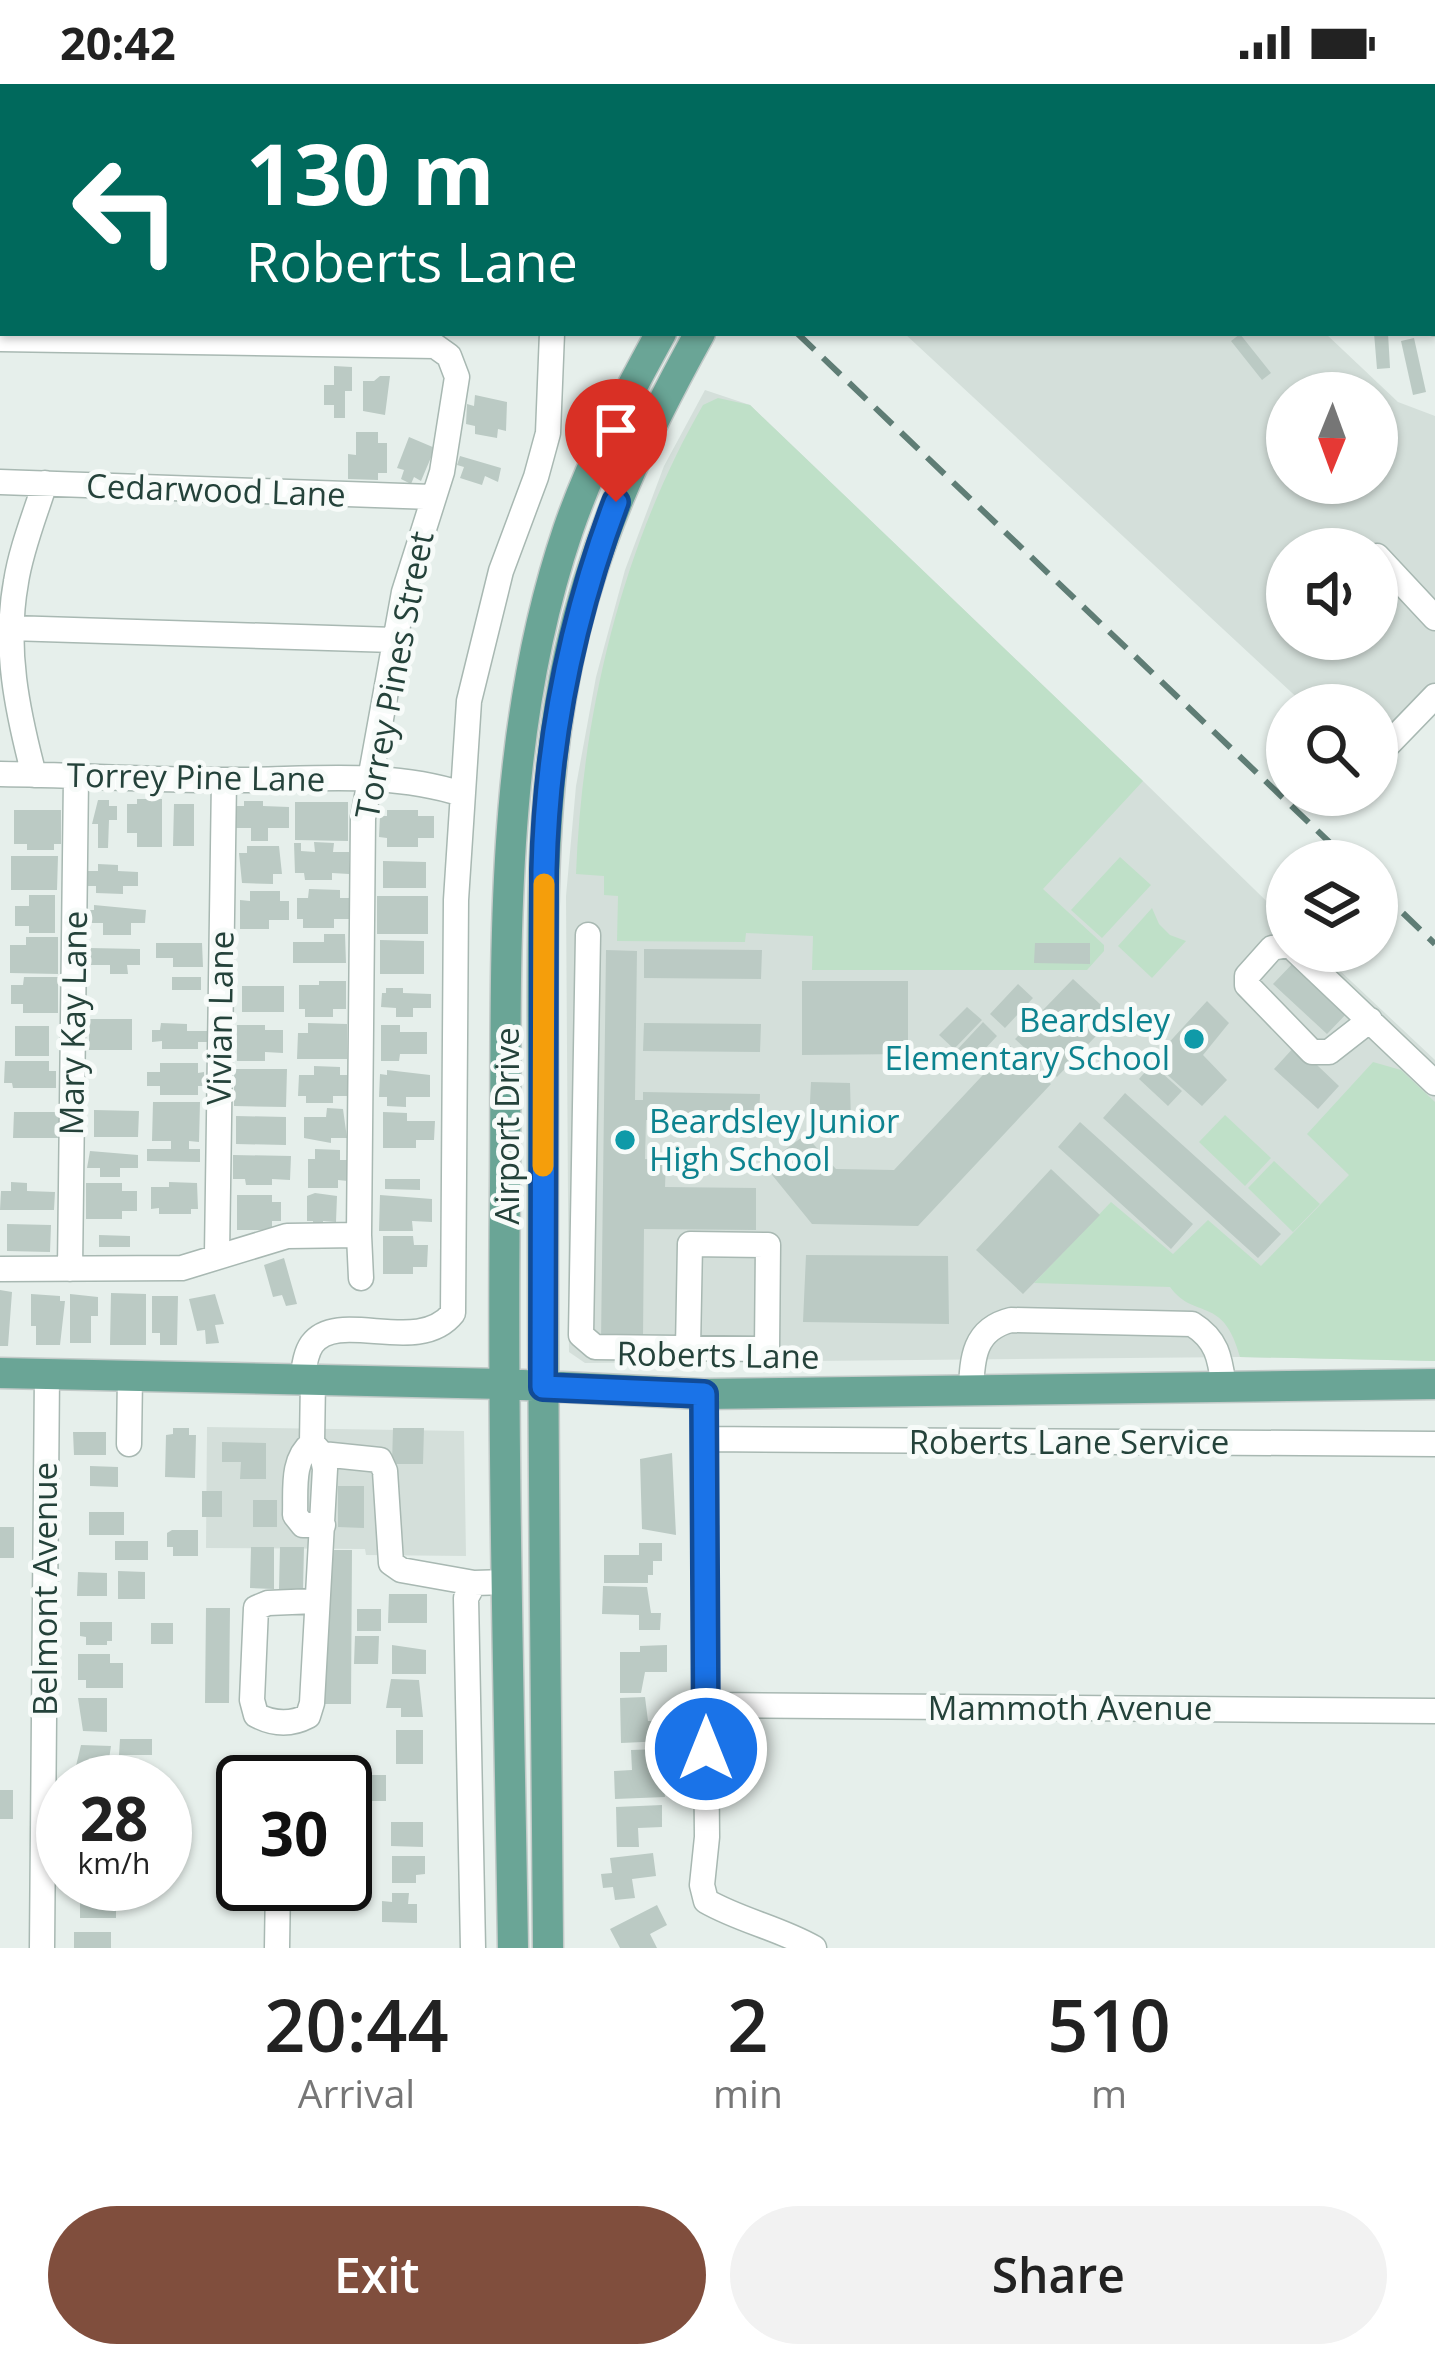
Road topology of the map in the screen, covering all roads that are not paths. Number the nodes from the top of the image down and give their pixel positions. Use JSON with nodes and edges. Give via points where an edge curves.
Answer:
{"nodes":[{"id":1,"x":552,"y":336,"type":"edge"},
{"id":2,"x":659,"y":336,"type":"edge"},
{"id":3,"x":698,"y":336,"type":"edge"},
{"id":4,"x":0,"y":339,"type":"edge"},
{"id":5,"x":0,"y":482,"type":"edge"},
{"id":6,"x":45,"y":483,"type":"junction"},
{"id":7,"x":433,"y":497,"type":"junction"},
{"id":8,"x":1398,"y":578,"type":"edge"},
{"id":9,"x":1435,"y":618,"type":"edge"},
{"id":10,"x":10,"y":628,"type":"junction"},
{"id":11,"x":394,"y":640,"type":"junction"},
{"id":12,"x":1435,"y":696,"type":"edge"},
{"id":13,"x":1398,"y":734,"type":"edge"},
{"id":14,"x":0,"y":774,"type":"edge"},
{"id":15,"x":34,"y":775,"type":"junction"},
{"id":16,"x":76,"y":777,"type":"junction"},
{"id":17,"x":369,"y":779,"type":"junction"},
{"id":18,"x":224,"y":780,"type":"junction"},
{"id":19,"x":462,"y":794,"type":"junction"},
{"id":20,"x":588,"y":935,"type":"dead end"},
{"id":21,"x":1266,"y":955,"type":"edge"},
{"id":22,"x":1319,"y":972,"type":"edge"},
{"id":23,"x":1370,"y":1020,"type":"junction"},
{"id":24,"x":1435,"y":1083,"type":"edge"},
{"id":25,"x":359,"y":1235,"type":"junction"},
{"id":26,"x":217,"y":1255,"type":"junction"},
{"id":27,"x":0,"y":1269,"type":"edge"},
{"id":28,"x":70,"y":1269,"type":"junction"},
{"id":29,"x":361,"y":1278,"type":"dead end"},
{"id":30,"x":688,"y":1348,"type":"junction"},
{"id":31,"x":766,"y":1348,"type":"junction"},
{"id":32,"x":0,"y":1373,"type":"edge"},
{"id":33,"x":47,"y":1373,"type":"junction"},
{"id":34,"x":130,"y":1376,"type":"junction"},
{"id":35,"x":308,"y":1380,"type":"junction"},
{"id":36,"x":503,"y":1384,"type":"junction"},
{"id":37,"x":1435,"y":1384,"type":"edge"},
{"id":38,"x":543,"y":1387,"type":"junction"},
{"id":39,"x":1224,"y":1387,"type":"junction"},
{"id":40,"x":970,"y":1391,"type":"junction"},
{"id":41,"x":704,"y":1394,"type":"junction"},
{"id":42,"x":767,"y":1394,"type":"junction"},
{"id":43,"x":704,"y":1439,"type":"junction"},
{"id":44,"x":129,"y":1444,"type":"dead end"},
{"id":45,"x":1435,"y":1444,"type":"edge"},
{"id":46,"x":317,"y":1449,"type":"junction"},
{"id":47,"x":507,"y":1582,"type":"junction"},
{"id":48,"x":474,"y":1583,"type":"junction"},
{"id":49,"x":315,"y":1601,"type":"junction"},
{"id":50,"x":706,"y":1705,"type":"junction"},
{"id":51,"x":1435,"y":1711,"type":"edge"},
{"id":52,"x":278,"y":1911,"type":"edge"},
{"id":53,"x":42,"y":1948,"type":"edge"},
{"id":54,"x":277,"y":1948,"type":"edge"},
{"id":55,"x":473,"y":1948,"type":"edge"},
{"id":56,"x":513,"y":1948,"type":"edge"},
{"id":57,"x":548,"y":1948,"type":"edge"},
{"id":58,"x":814,"y":1948,"type":"edge"}],
"edges":[{"from":1,"to":19,"type":"street","via":[[548,433],[481,645]]},
{"from":2,"to":36,"type":"main road","name":"Airport Drive","via":[[579,500],[522,715],[508,874]]},
{"from":3,"to":38,"type":"main road","name":"Airport Drive","via":[[616,502],[559,706],[545,841]]},
{"from":4,"to":7,"type":"street","name":"Torrey Pines Street","via":[[435,346],[457,377]]},
{"from":5,"to":6,"type":"street","name":"Cedarwood Lane"},
{"from":6,"to":7,"type":"street","name":"Cedarwood Lane"},
{"from":6,"to":10,"type":"street"},
{"from":7,"to":11,"type":"street","name":"Torrey Pines Street"},
{"from":8,"to":9,"type":"street"},
{"from":10,"to":11,"type":"street"},
{"from":10,"to":15,"type":"street"},
{"from":11,"to":17,"type":"street","name":"Torrey Pines Street"},
{"from":12,"to":13,"type":"street"},
{"from":14,"to":15,"type":"street","name":"Torrey Pine Lane"},
{"from":15,"to":16,"type":"street","name":"Torrey Pine Lane"},
{"from":16,"to":18,"type":"street","name":"Torrey Pine Lane"},
{"from":16,"to":28,"type":"street","name":"Mary Kay Lane"},
{"from":17,"to":18,"type":"street","name":"Torrey Pine Lane"},
{"from":17,"to":19,"type":"street","name":"Torrey Pine Lane"},
{"from":17,"to":25,"type":"street","name":"Torrey Pines Street","via":[[359,919]]},
{"from":18,"to":26,"type":"street","name":"Vivian Lane"},
{"from":19,"to":35,"type":"street","via":[[453,1313],[414,1333],[332,1331],[308,1350]]},
{"from":20,"to":30,"type":"street","via":[[581,1335],[595,1347]]},
{"from":21,"to":23,"type":"street","via":[[1247,985],[1312,1052],[1329,1052]]},
{"from":22,"to":23,"type":"street"},
{"from":23,"to":24,"type":"street"},
{"from":25,"to":26,"type":"street","via":[[287,1236]]},
{"from":25,"to":29,"type":"street","name":"Torrey Pines Street"},
{"from":26,"to":28,"type":"street","via":[[182,1268]]},
{"from":27,"to":28,"type":"street"},
{"from":30,"to":31,"type":"street"},
{"from":30,"to":31,"type":"street","via":[[690,1244],[768,1245]]},
{"from":31,"to":42,"type":"street"},
{"from":32,"to":33,"type":"main road","name":"Roberts Lane"},
{"from":33,"to":34,"type":"main road","name":"Roberts Lane"},
{"from":33,"to":53,"type":"street","name":"Belmont Avenue"},
{"from":34,"to":35,"type":"main road","name":"Roberts Lane"},
{"from":34,"to":44,"type":"street"},
{"from":35,"to":36,"type":"main road","name":"Roberts Lane"},
{"from":35,"to":46,"type":"street"},
{"from":36,"to":38,"type":"main road","name":"Roberts Lane"},
{"from":36,"to":47,"type":"main road","name":"Airport Drive"},
{"from":37,"to":39,"type":"main road","name":"Roberts Lane"},
{"from":38,"to":41,"type":"main road","name":"Roberts Lane"},
{"from":38,"to":57,"type":"main road","name":"Airport Drive"},
{"from":39,"to":40,"type":"main road","name":"Roberts Lane"},
{"from":39,"to":40,"type":"street","via":[[1219,1352],[1192,1324],[1011,1320],[979,1341]]},
{"from":40,"to":42,"type":"main road","name":"Roberts Lane"},
{"from":41,"to":42,"type":"main road","name":"Roberts Lane"},
{"from":41,"to":43,"type":"street"},
{"from":43,"to":45,"type":"street","name":"Roberts Lane Service"},
{"from":43,"to":50,"type":"street"},
{"from":46,"to":48,"type":"street","via":[[380,1460],[392,1563]]},
{"from":46,"to":49,"type":"street","via":[[301,1451],[295,1515],[303,1525],[323,1525]]},
{"from":47,"to":48,"type":"street"},
{"from":47,"to":56,"type":"main road","name":"Airport Drive"},
{"from":48,"to":55,"type":"street","via":[[466,1598]]},
{"from":49,"to":49,"type":"street","via":[[308,1716],[268,1721],[252,1700],[256,1608]]},
{"from":50,"to":51,"type":"street","name":"Mammoth Avenue"},
{"from":50,"to":58,"type":"street","via":[[706,1901]]},
{"from":52,"to":54,"type":"street"}]}
